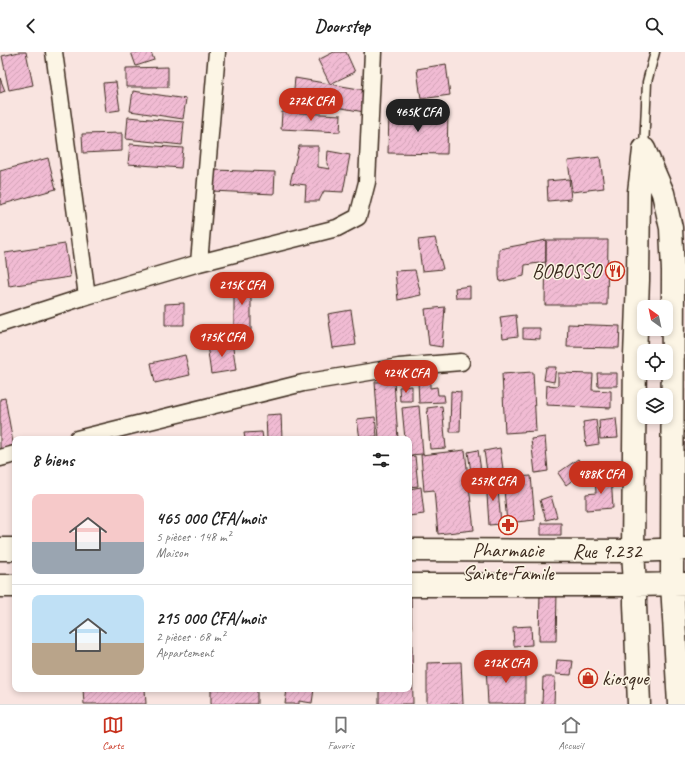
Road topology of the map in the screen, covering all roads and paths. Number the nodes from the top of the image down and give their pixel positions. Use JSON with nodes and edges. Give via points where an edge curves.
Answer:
{"nodes":[{"id":1,"x":54,"y":52,"type":"edge"},
{"id":2,"x":217,"y":52,"type":"edge"},
{"id":3,"x":373,"y":52,"type":"edge"},
{"id":4,"x":655,"y":52,"type":"edge"},
{"id":5,"x":644,"y":149,"type":"junction"},
{"id":6,"x":199,"y":263,"type":"junction"},
{"id":7,"x":87,"y":296,"type":"junction"},
{"id":8,"x":0,"y":324,"type":"edge"},
{"id":9,"x":639,"y":344,"type":"edge"},
{"id":10,"x":670,"y":344,"type":"edge"},
{"id":11,"x":461,"y":362,"type":"dead end"},
{"id":12,"x":638,"y":380,"type":"edge"},
{"id":13,"x":670,"y":380,"type":"edge"},
{"id":14,"x":89,"y":436,"type":"edge"},
{"id":15,"x":12,"y":455,"type":"edge"},
{"id":16,"x":0,"y":458,"type":"edge"},
{"id":17,"x":0,"y":549,"type":"edge"},
{"id":18,"x":12,"y":549,"type":"edge"},
{"id":19,"x":678,"y":549,"type":"edge"},
{"id":20,"x":412,"y":550,"type":"edge"},
{"id":21,"x":633,"y":551,"type":"junction"},
{"id":22,"x":679,"y":584,"type":"edge"},
{"id":23,"x":412,"y":585,"type":"edge"},
{"id":24,"x":635,"y":585,"type":"junction"},
{"id":25,"x":0,"y":586,"type":"edge"},
{"id":26,"x":12,"y":586,"type":"edge"},
{"id":27,"x":639,"y":704,"type":"edge"},
{"id":28,"x":679,"y":704,"type":"edge"}],
"edges":[{"from":1,"to":7,"type":"street"},
{"from":2,"to":6,"type":"street"},
{"from":3,"to":6,"type":"street","via":[[367,182],[358,217],[337,228]]},
{"from":4,"to":5,"type":"lane","via":[[647,82]]},
{"from":5,"to":9,"type":"street","via":[[639,192]]},
{"from":5,"to":10,"type":"street","via":[[663,193],[671,228],[673,271]]},
{"from":6,"to":7,"type":"street"},
{"from":7,"to":8,"type":"street"},
{"from":11,"to":14,"type":"street","via":[[399,367],[303,383]]},
{"from":12,"to":21,"type":"street"},
{"from":13,"to":19,"type":"street"},
{"from":15,"to":16,"type":"street"},
{"from":17,"to":18,"type":"street"},
{"from":19,"to":21,"type":"street","name":"Rue 9.232"},
{"from":19,"to":22,"type":"street"},
{"from":20,"to":21,"type":"street","name":"Rue 9.232"},
{"from":21,"to":24,"type":"street"},
{"from":22,"to":24,"type":"street","name":"Rue 9.232"},
{"from":22,"to":28,"type":"street"},
{"from":23,"to":24,"type":"street","name":"Rue 9.232"},
{"from":24,"to":27,"type":"street"},
{"from":25,"to":26,"type":"street"}]}
